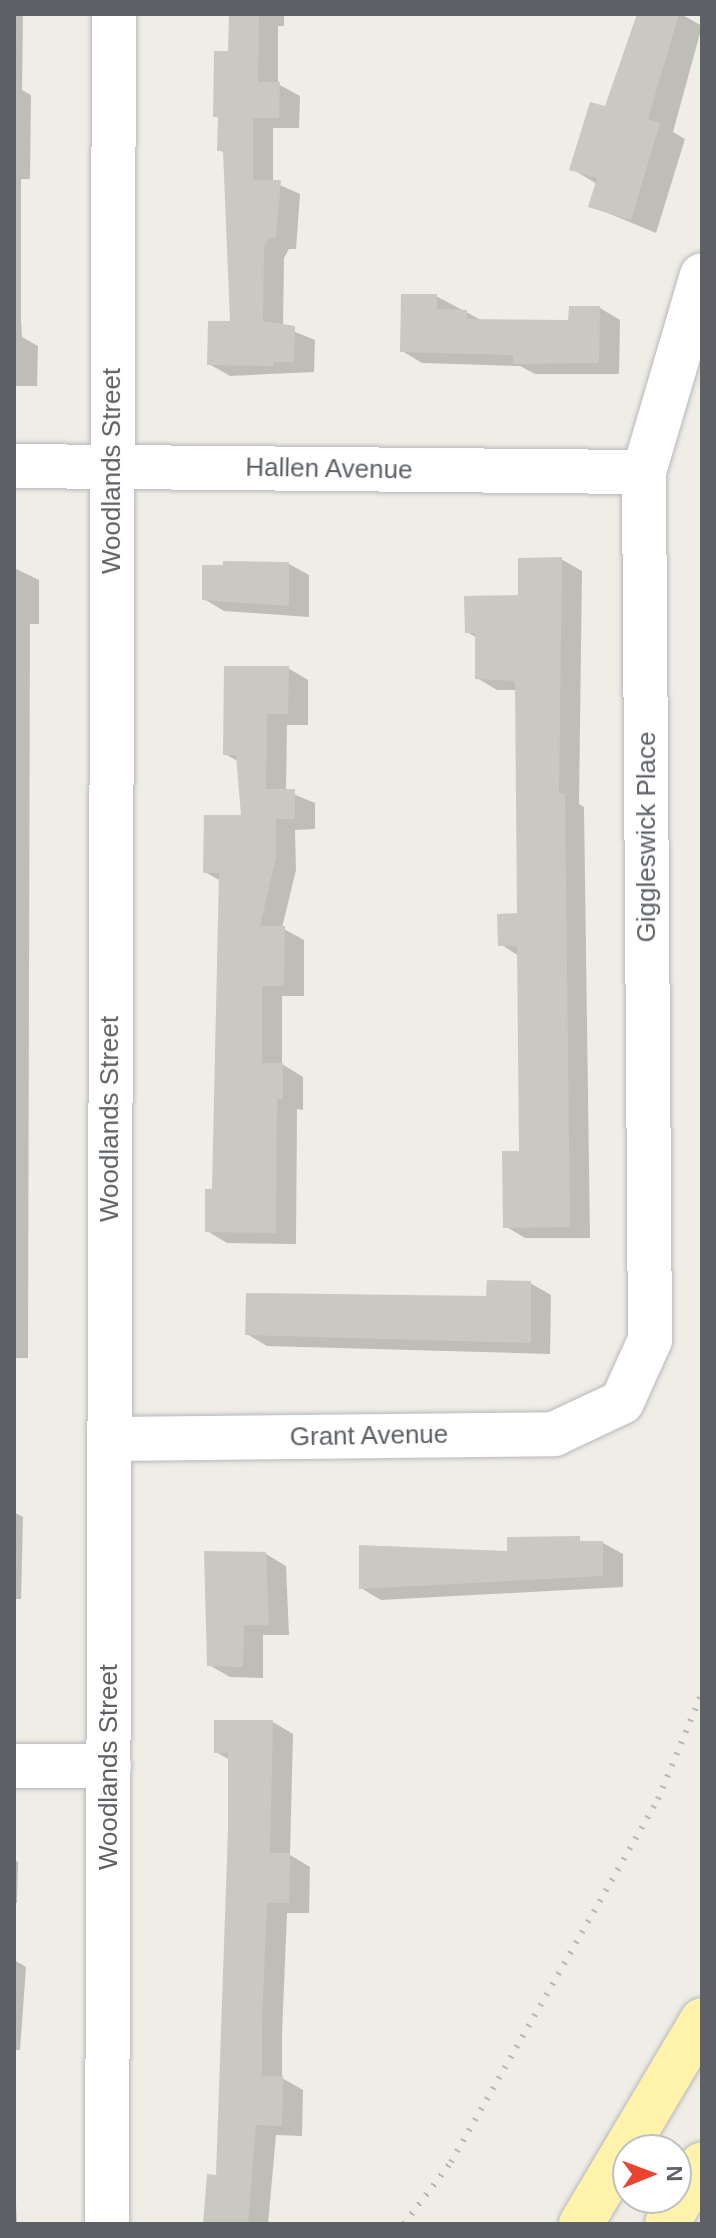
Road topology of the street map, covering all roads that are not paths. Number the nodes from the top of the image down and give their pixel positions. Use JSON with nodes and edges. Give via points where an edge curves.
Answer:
{"nodes":[{"id":1,"x":114,"y":14,"type":"edge"},
{"id":2,"x":702,"y":275,"type":"edge"},
{"id":3,"x":14,"y":466,"type":"edge"},
{"id":4,"x":112,"y":467,"type":"junction"},
{"id":5,"x":644,"y":472,"type":"junction"},
{"id":6,"x":622,"y":1402,"type":"joint"},
{"id":7,"x":110,"y":1439,"type":"junction"},
{"id":8,"x":14,"y":1766,"type":"edge"},
{"id":9,"x":109,"y":1766,"type":"junction"},
{"id":10,"x":702,"y":2020,"type":"edge"},
{"id":11,"x":648,"y":2134,"type":"edge"},
{"id":12,"x":702,"y":2164,"type":"edge"},
{"id":13,"x":612,"y":2183,"type":"edge"},
{"id":14,"x":107,"y":2224,"type":"edge"},
{"id":15,"x":581,"y":2224,"type":"edge"},
{"id":16,"x":667,"y":2224,"type":"edge"}],
"edges":[{"from":1,"to":4,"type":"street","name":"Woodlands Street"},
{"from":2,"to":5,"type":"street","name":"Giggleswick Place"},
{"from":3,"to":4,"type":"street","name":"Hallen Avenue"},
{"from":4,"to":5,"type":"street","name":"Hallen Avenue"},
{"from":4,"to":7,"type":"street","name":"Woodlands Street"},
{"from":5,"to":6,"type":"street","name":"Giggleswick Place","via":[[650,1340]]},
{"from":6,"to":7,"type":"street","name":"Grant Avenue","via":[[554,1434]]},
{"from":7,"to":9,"type":"street","name":"Woodlands Street"},
{"from":8,"to":9,"type":"street"},
{"from":9,"to":14,"type":"street","name":"Woodlands Street"},
{"from":10,"to":11,"type":"main road"},
{"from":12,"to":16,"type":"main road"},
{"from":13,"to":15,"type":"main road"}]}
